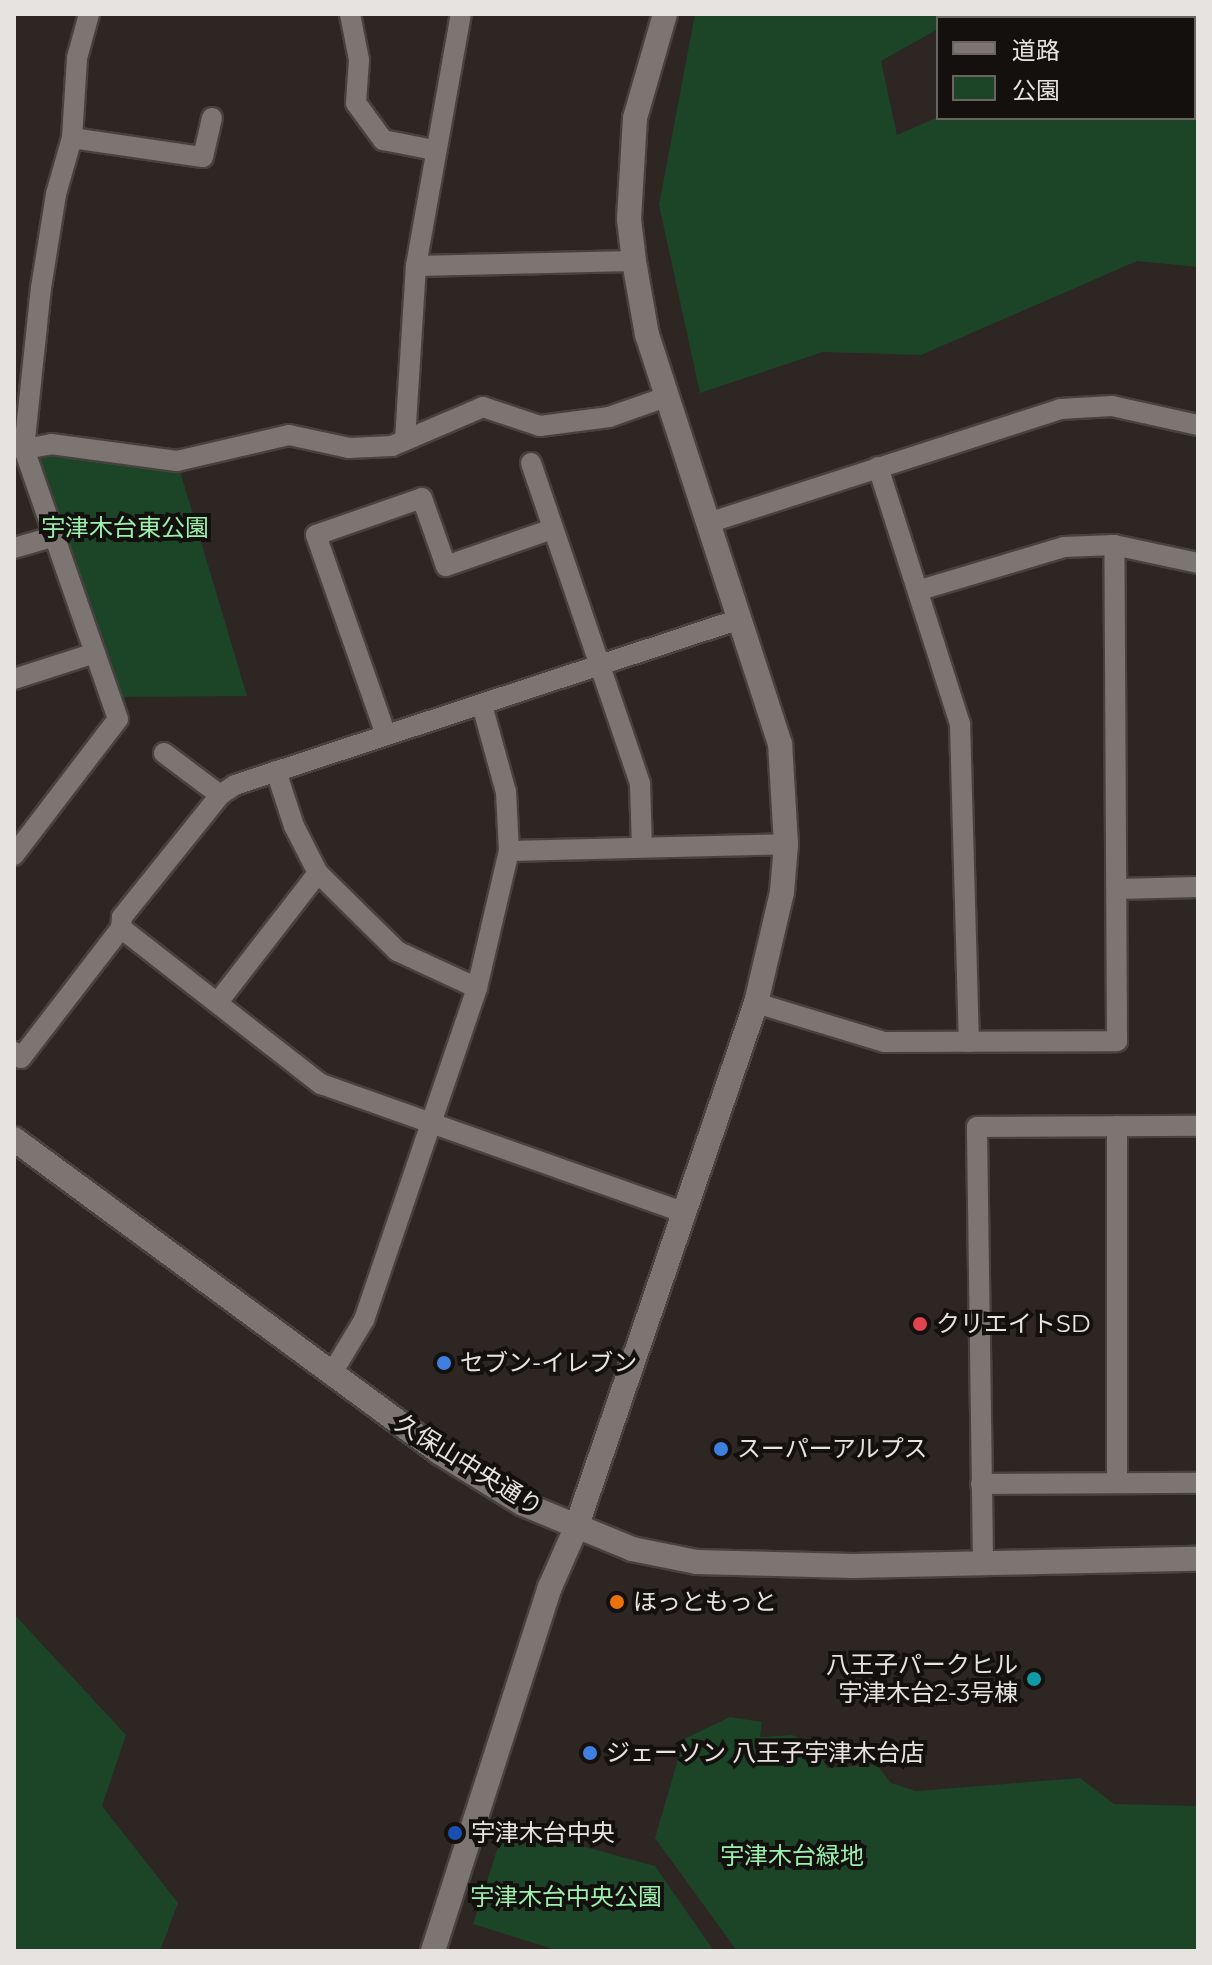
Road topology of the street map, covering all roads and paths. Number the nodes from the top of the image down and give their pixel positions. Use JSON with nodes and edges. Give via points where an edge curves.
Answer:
{"nodes":[{"id":1,"x":89,"y":14,"type":"edge"},
{"id":2,"x":350,"y":14,"type":"edge"},
{"id":3,"x":461,"y":14,"type":"edge"},
{"id":4,"x":665,"y":14,"type":"edge"},
{"id":5,"x":212,"y":118,"type":"dead end"},
{"id":6,"x":72,"y":138,"type":"junction"},
{"id":7,"x":434,"y":150,"type":"junction"},
{"id":8,"x":634,"y":261,"type":"junction"},
{"id":9,"x":416,"y":266,"type":"junction"},
{"id":10,"x":666,"y":397,"type":"junction"},
{"id":11,"x":1198,"y":425,"type":"edge"},
{"id":12,"x":405,"y":440,"type":"junction"},
{"id":13,"x":24,"y":449,"type":"junction"},
{"id":14,"x":531,"y":463,"type":"dead end"},
{"id":15,"x":878,"y":467,"type":"junction"},
{"id":16,"x":708,"y":523,"type":"junction"},
{"id":17,"x":552,"y":529,"type":"junction"},
{"id":18,"x":52,"y":537,"type":"junction"},
{"id":19,"x":1114,"y":545,"type":"junction"},
{"id":20,"x":14,"y":548,"type":"edge"},
{"id":21,"x":1198,"y":563,"type":"edge"},
{"id":22,"x":920,"y":590,"type":"junction"},
{"id":23,"x":740,"y":619,"type":"junction"},
{"id":24,"x":95,"y":653,"type":"junction"},
{"id":25,"x":600,"y":665,"type":"junction"},
{"id":26,"x":14,"y":679,"type":"edge"},
{"id":27,"x":482,"y":705,"type":"junction"},
{"id":28,"x":386,"y":735,"type":"junction"},
{"id":29,"x":164,"y":753,"type":"dead end"},
{"id":30,"x":276,"y":771,"type":"junction"},
{"id":31,"x":220,"y":795,"type":"junction"},
{"id":32,"x":786,"y":844,"type":"junction"},
{"id":33,"x":642,"y":847,"type":"junction"},
{"id":34,"x":509,"y":851,"type":"junction"},
{"id":35,"x":14,"y":855,"type":"edge"},
{"id":36,"x":318,"y":873,"type":"junction"},
{"id":37,"x":1198,"y":887,"type":"edge"},
{"id":38,"x":1117,"y":889,"type":"junction"},
{"id":39,"x":121,"y":928,"type":"junction"},
{"id":40,"x":477,"y":988,"type":"junction"},
{"id":41,"x":218,"y":1002,"type":"junction"},
{"id":42,"x":756,"y":1003,"type":"junction"},
{"id":43,"x":969,"y":1042,"type":"junction"},
{"id":44,"x":14,"y":1052,"type":"edge"},
{"id":45,"x":429,"y":1126,"type":"junction"},
{"id":46,"x":1117,"y":1126,"type":"junction"},
{"id":47,"x":1198,"y":1126,"type":"edge"},
{"id":48,"x":14,"y":1139,"type":"edge"},
{"id":49,"x":686,"y":1213,"type":"junction"},
{"id":50,"x":332,"y":1373,"type":"junction"},
{"id":51,"x":1117,"y":1483,"type":"junction"},
{"id":52,"x":1198,"y":1483,"type":"edge"},
{"id":53,"x":981,"y":1484,"type":"junction"},
{"id":54,"x":576,"y":1528,"type":"junction"},
{"id":55,"x":1198,"y":1559,"type":"edge"},
{"id":56,"x":983,"y":1560,"type":"junction"},
{"id":57,"x":433,"y":1951,"type":"edge"}],
"edges":[{"from":1,"to":6,"type":"street","via":[[77,58]]},
{"from":2,"to":7,"type":"street","via":[[359,60],[356,103],[383,140]]},
{"from":3,"to":7,"type":"street"},
{"from":4,"to":8,"type":"street","via":[[635,118],[629,219]]},
{"from":5,"to":6,"type":"street","via":[[203,157]]},
{"from":6,"to":13,"type":"street","via":[[56,194],[41,288]]},
{"from":7,"to":9,"type":"street"},
{"from":8,"to":9,"type":"street"},
{"from":8,"to":10,"type":"street","via":[[647,335]]},
{"from":9,"to":12,"type":"street"},
{"from":10,"to":12,"type":"street","via":[[609,417],[540,426],[483,407]]},
{"from":10,"to":16,"type":"street"},
{"from":11,"to":15,"type":"street","via":[[1112,406],[1060,409]]},
{"from":12,"to":13,"type":"street","via":[[392,446],[349,448],[289,435],[177,461],[51,444]]},
{"from":13,"to":18,"type":"street"},
{"from":14,"to":17,"type":"street"},
{"from":15,"to":16,"type":"street"},
{"from":15,"to":22,"type":"street"},
{"from":16,"to":23,"type":"street"},
{"from":17,"to":25,"type":"street"},
{"from":17,"to":28,"type":"street","via":[[446,566],[422,498],[316,535]]},
{"from":18,"to":20,"type":"street"},
{"from":18,"to":24,"type":"street"},
{"from":19,"to":21,"type":"street"},
{"from":19,"to":22,"type":"street","via":[[1064,547]]},
{"from":19,"to":38,"type":"street"},
{"from":22,"to":43,"type":"street","via":[[960,724]]},
{"from":23,"to":25,"type":"street"},
{"from":23,"to":32,"type":"street","via":[[780,744]]},
{"from":24,"to":26,"type":"street"},
{"from":24,"to":35,"type":"street","via":[[118,719]]},
{"from":25,"to":27,"type":"street"},
{"from":25,"to":33,"type":"street","via":[[640,784]]},
{"from":27,"to":28,"type":"street"},
{"from":27,"to":34,"type":"street","via":[[506,792]]},
{"from":28,"to":30,"type":"street"},
{"from":29,"to":31,"type":"street"},
{"from":30,"to":31,"type":"street"},
{"from":30,"to":36,"type":"street","via":[[294,826]]},
{"from":31,"to":39,"type":"street","via":[[122,917]]},
{"from":32,"to":33,"type":"street"},
{"from":32,"to":42,"type":"street","via":[[774,943]]},
{"from":33,"to":34,"type":"street"},
{"from":34,"to":40,"type":"street"},
{"from":36,"to":40,"type":"street","via":[[397,951]]},
{"from":36,"to":41,"type":"street"},
{"from":37,"to":38,"type":"street"},
{"from":38,"to":43,"type":"street","via":[[1117,1041]]},
{"from":39,"to":41,"type":"street"},
{"from":39,"to":44,"type":"street","via":[[21,1058]]},
{"from":40,"to":45,"type":"street"},
{"from":41,"to":45,"type":"street","via":[[321,1084]]},
{"from":42,"to":43,"type":"street","via":[[884,1042]]},
{"from":42,"to":49,"type":"street"},
{"from":45,"to":49,"type":"street"},
{"from":45,"to":50,"type":"street","via":[[364,1320]]},
{"from":46,"to":47,"type":"street"},
{"from":46,"to":51,"type":"street"},
{"from":46,"to":53,"type":"street","via":[[977,1127]]},
{"from":48,"to":50,"type":"street","name":"久保山中央通り"},
{"from":49,"to":54,"type":"street"},
{"from":50,"to":54,"type":"street","name":"久保山中央通り","via":[[439,1452],[523,1504]]},
{"from":51,"to":52,"type":"street"},
{"from":51,"to":53,"type":"street"},
{"from":53,"to":56,"type":"street"},
{"from":54,"to":56,"type":"street","name":"久保山中央通り","via":[[632,1549],[697,1562],[853,1566]]},
{"from":54,"to":57,"type":"street","via":[[550,1587]]},
{"from":55,"to":56,"type":"street","name":"久保山中央通り"}]}
